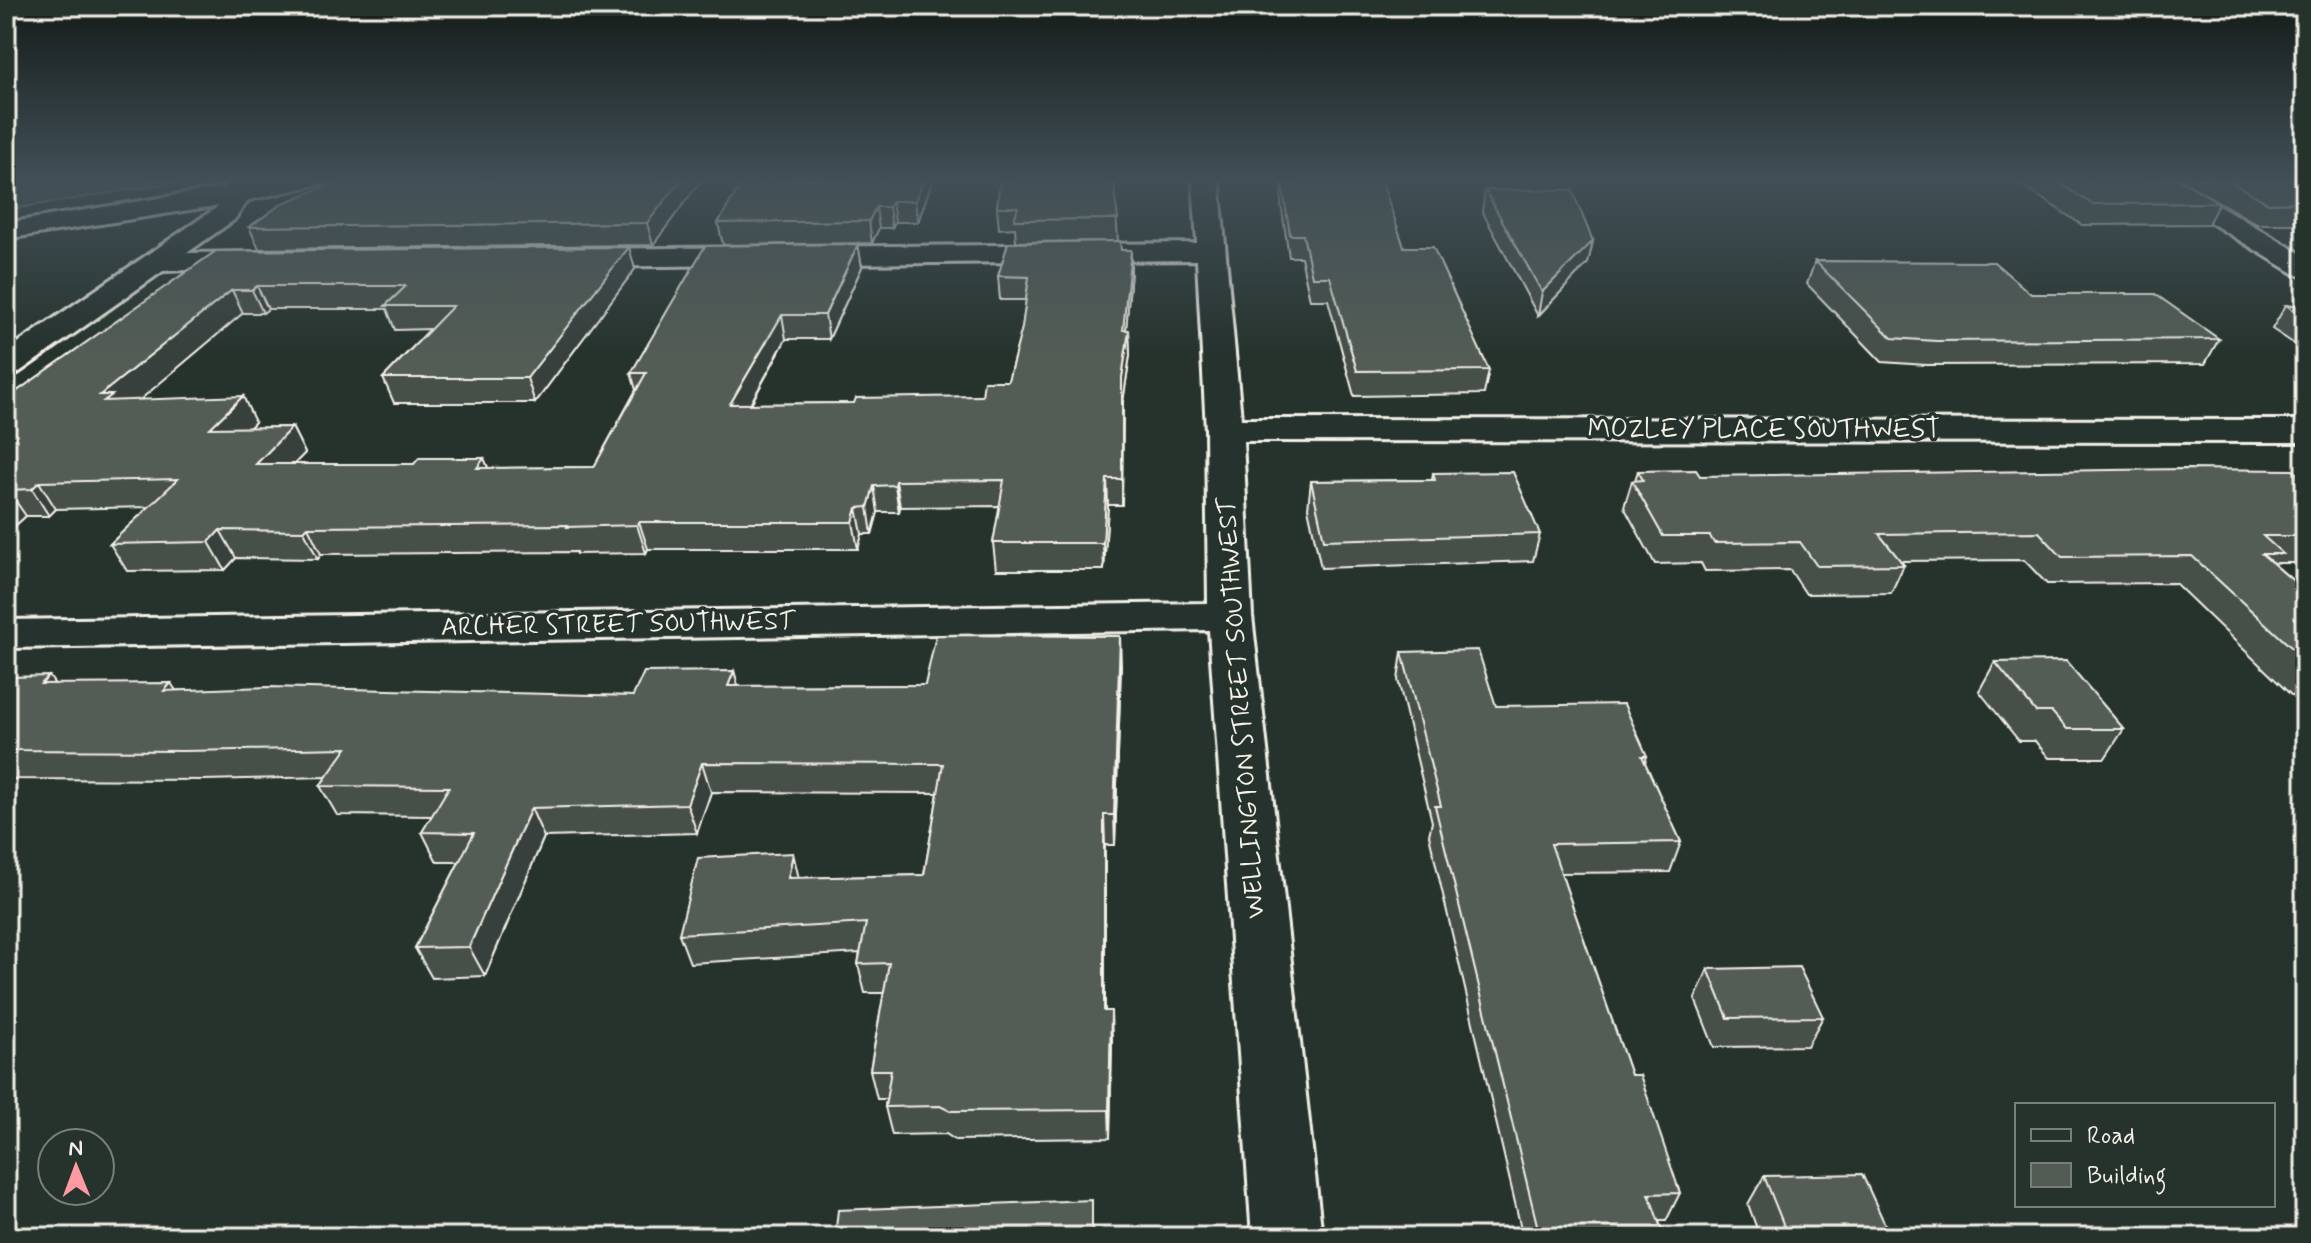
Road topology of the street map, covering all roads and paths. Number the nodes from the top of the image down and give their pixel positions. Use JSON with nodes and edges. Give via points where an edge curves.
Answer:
{"nodes":[{"id":1,"x":192,"y":237,"type":"edge"},
{"id":2,"x":1212,"y":237,"type":"edge"},
{"id":3,"x":2253,"y":237,"type":"edge"},
{"id":4,"x":1213,"y":251,"type":"junction"},
{"id":5,"x":541,"y":258,"type":"edge"},
{"id":6,"x":285,"y":261,"type":"edge"},
{"id":7,"x":157,"y":262,"type":"junction"},
{"id":8,"x":2305,"y":268,"type":"edge"},
{"id":9,"x":6,"y":366,"type":"edge"},
{"id":10,"x":1224,"y":430,"type":"junction"},
{"id":11,"x":2305,"y":431,"type":"edge"},
{"id":12,"x":1230,"y":616,"type":"junction"},
{"id":13,"x":6,"y":634,"type":"edge"},
{"id":14,"x":1287,"y":1237,"type":"edge"}],
"edges":[{"from":1,"to":7,"type":"street"},
{"from":2,"to":4,"type":"street","name":"WELLINGTON STREET SOUTHWEST"},
{"from":3,"to":8,"type":"street"},
{"from":4,"to":5,"type":"street"},
{"from":4,"to":10,"type":"street","name":"WELLINGTON STREET SOUTHWEST"},
{"from":6,"to":7,"type":"street"},
{"from":7,"to":9,"type":"street"},
{"from":10,"to":11,"type":"street","name":"MOZLEY PLACE SOUTHWEST"},
{"from":10,"to":12,"type":"street","name":"WELLINGTON STREET SOUTHWEST"},
{"from":12,"to":13,"type":"street","name":"ARCHER STREET SOUTHWEST"},
{"from":12,"to":14,"type":"street","name":"WELLINGTON STREET SOUTHWEST"}]}
